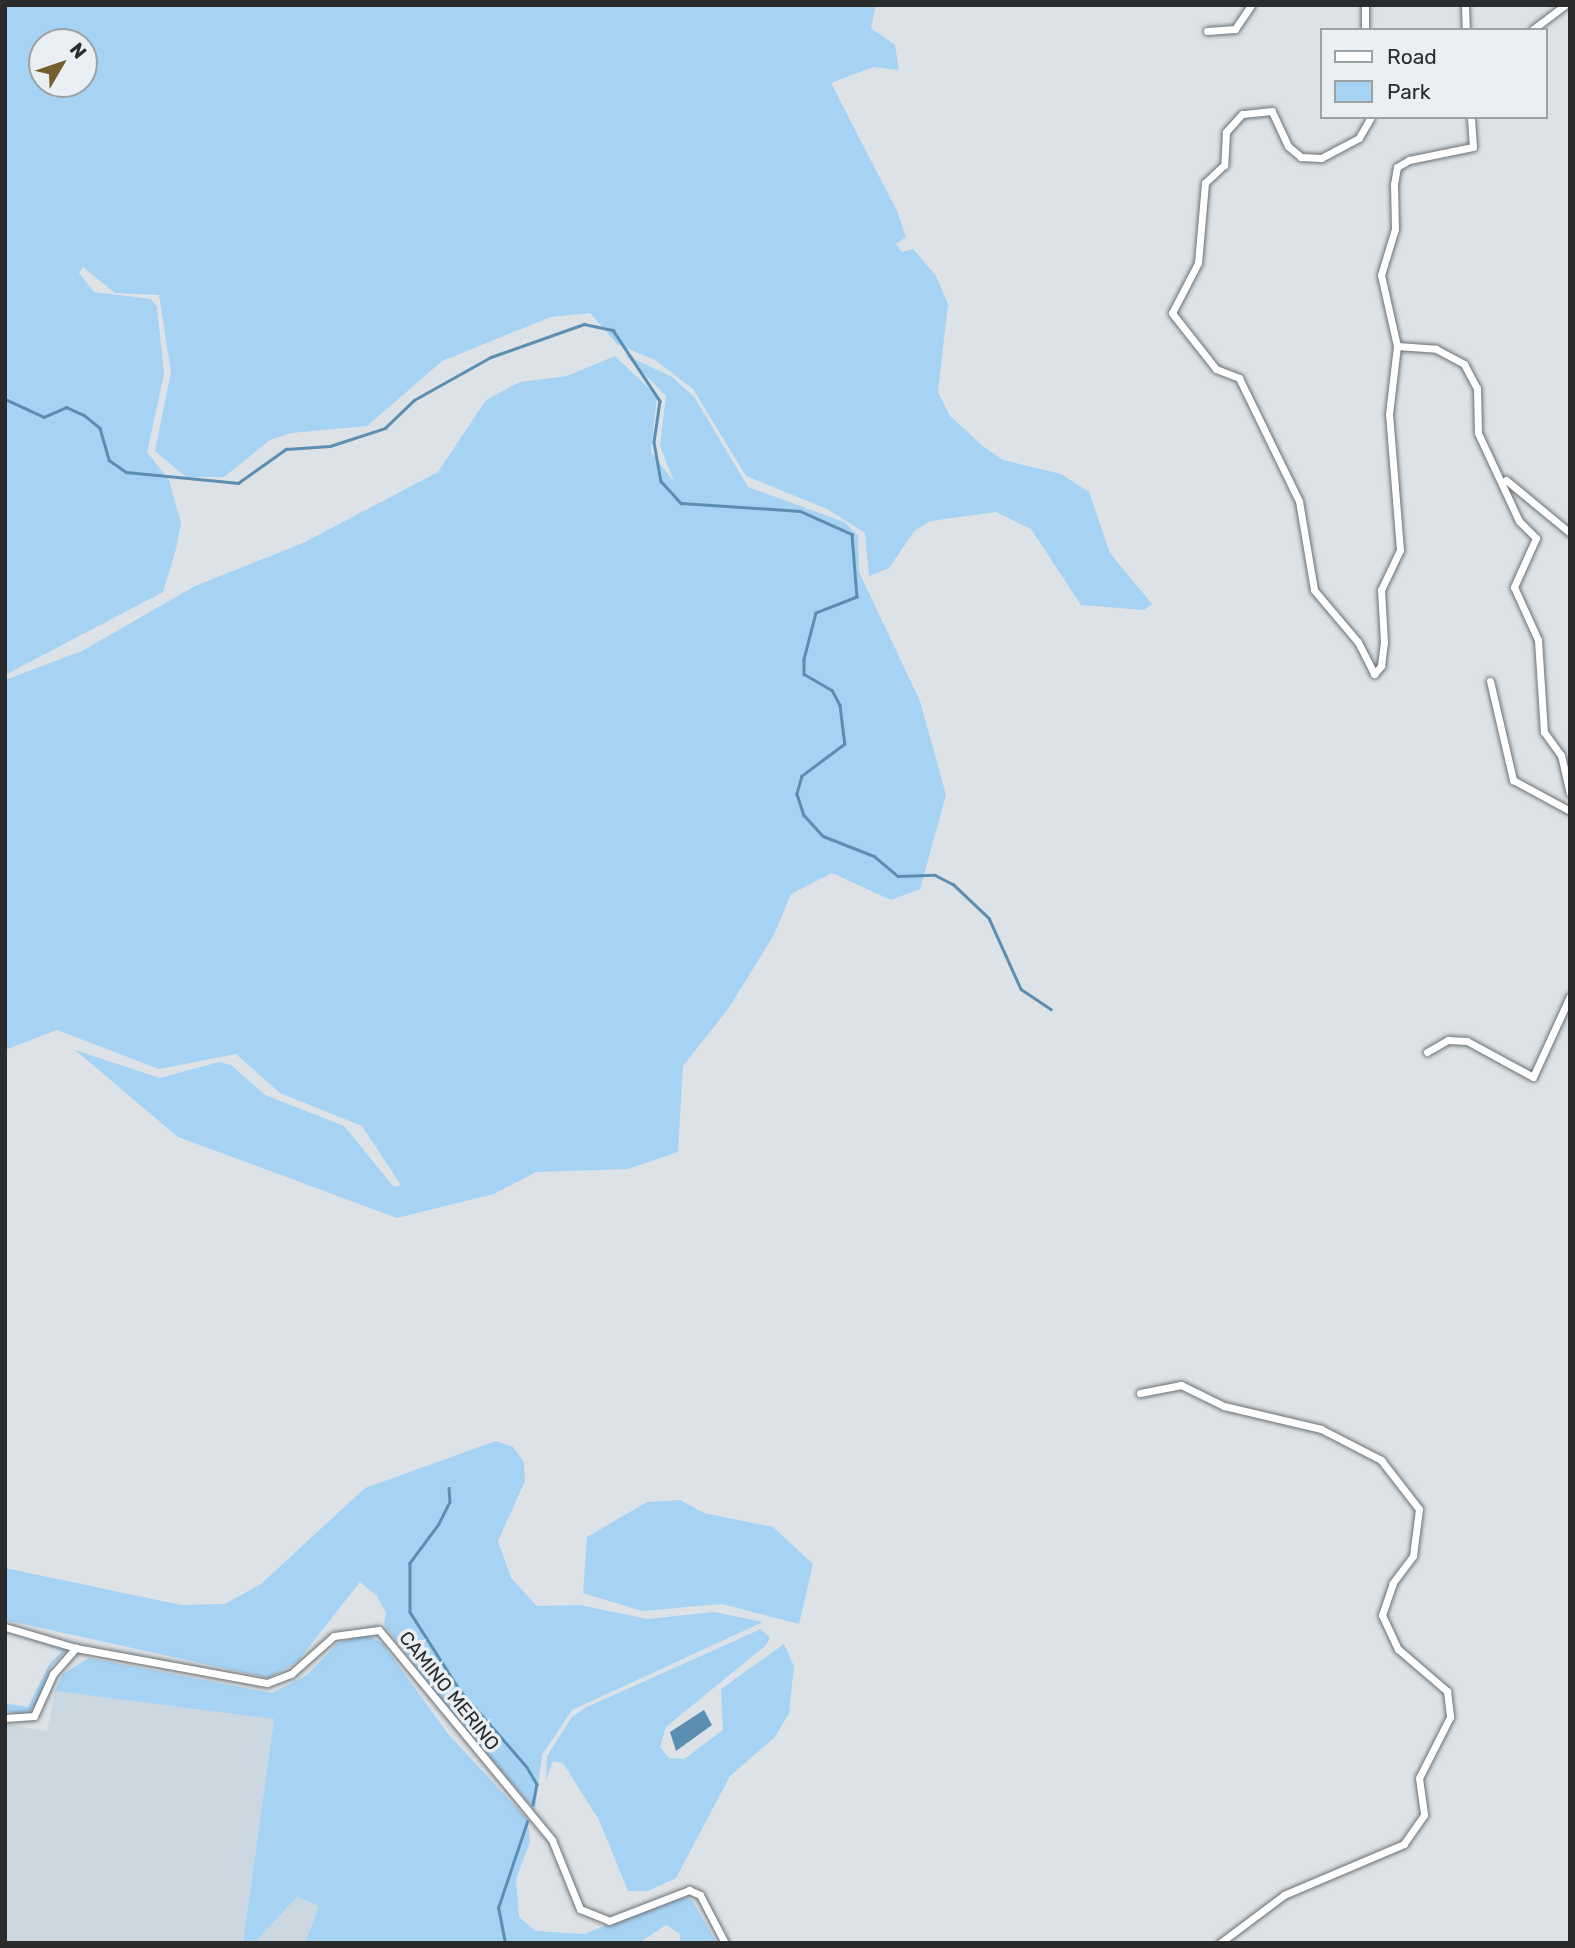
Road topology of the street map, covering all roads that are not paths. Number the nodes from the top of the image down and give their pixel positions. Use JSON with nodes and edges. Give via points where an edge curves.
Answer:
{"nodes":[{"id":1,"x":1251,"y":5,"type":"edge"},
{"id":2,"x":1365,"y":5,"type":"edge"},
{"id":3,"x":1465,"y":5,"type":"edge"},
{"id":4,"x":1565,"y":5,"type":"edge"},
{"id":5,"x":1365,"y":28,"type":"edge"},
{"id":6,"x":1466,"y":28,"type":"edge"},
{"id":7,"x":1535,"y":28,"type":"edge"},
{"id":8,"x":1208,"y":30,"type":"dead end"},
{"id":9,"x":1370,"y":119,"type":"edge"},
{"id":10,"x":1471,"y":119,"type":"edge"},
{"id":11,"x":1397,"y":345,"type":"junction"},
{"id":12,"x":1503,"y":477,"type":"junction"},
{"id":13,"x":1570,"y":533,"type":"edge"},
{"id":14,"x":1490,"y":681,"type":"dead end"},
{"id":15,"x":1570,"y":793,"type":"edge"},
{"id":16,"x":1570,"y":811,"type":"edge"},
{"id":17,"x":1570,"y":996,"type":"edge"},
{"id":18,"x":1427,"y":1052,"type":"dead end"},
{"id":19,"x":1140,"y":1394,"type":"dead end"},
{"id":20,"x":8,"y":1629,"type":"edge"},
{"id":21,"x":76,"y":1648,"type":"junction"},
{"id":22,"x":5,"y":1717,"type":"edge"},
{"id":23,"x":725,"y":1943,"type":"edge"},
{"id":24,"x":1220,"y":1943,"type":"edge"}],
"edges":[{"from":1,"to":8,"type":"street","via":[[1235,29]]},
{"from":2,"to":5,"type":"street"},
{"from":3,"to":6,"type":"street"},
{"from":4,"to":7,"type":"street"},
{"from":9,"to":11,"type":"street","via":[[1359,138],[1321,158],[1301,156],[1288,146],[1272,111],[1242,114],[1226,132],[1224,165],[1205,183],[1198,263],[1172,313],[1216,369],[1239,378],[1298,501],[1314,590],[1358,642],[1374,674],[1381,666],[1384,642],[1381,590],[1400,550],[1389,414]]},
{"from":10,"to":11,"type":"street","via":[[1473,147],[1397,167],[1395,229],[1381,275]]},
{"from":11,"to":12,"type":"street","via":[[1436,349],[1464,364],[1477,388],[1478,433]]},
{"from":12,"to":13,"type":"street"},
{"from":12,"to":15,"type":"street","via":[[1519,521],[1536,538],[1514,587],[1538,640],[1544,732],[1560,755]]},
{"from":14,"to":16,"type":"street","via":[[1513,780]]},
{"from":17,"to":18,"type":"street","via":[[1533,1077],[1467,1041],[1448,1040]]},
{"from":19,"to":24,"type":"street","via":[[1181,1385],[1224,1406],[1321,1429],[1381,1460],[1419,1509],[1413,1556],[1382,1615],[1398,1648],[1447,1691],[1450,1717],[1419,1778],[1424,1815],[1404,1844],[1284,1895]]},
{"from":20,"to":21,"type":"street"},
{"from":21,"to":22,"type":"street","via":[[53,1674],[34,1716]]},
{"from":21,"to":23,"type":"street","name":"CAMINO MERINO","via":[[267,1683],[291,1674],[334,1636],[379,1630],[547,1834],[580,1909],[610,1921],[688,1889],[700,1895]]}]}
